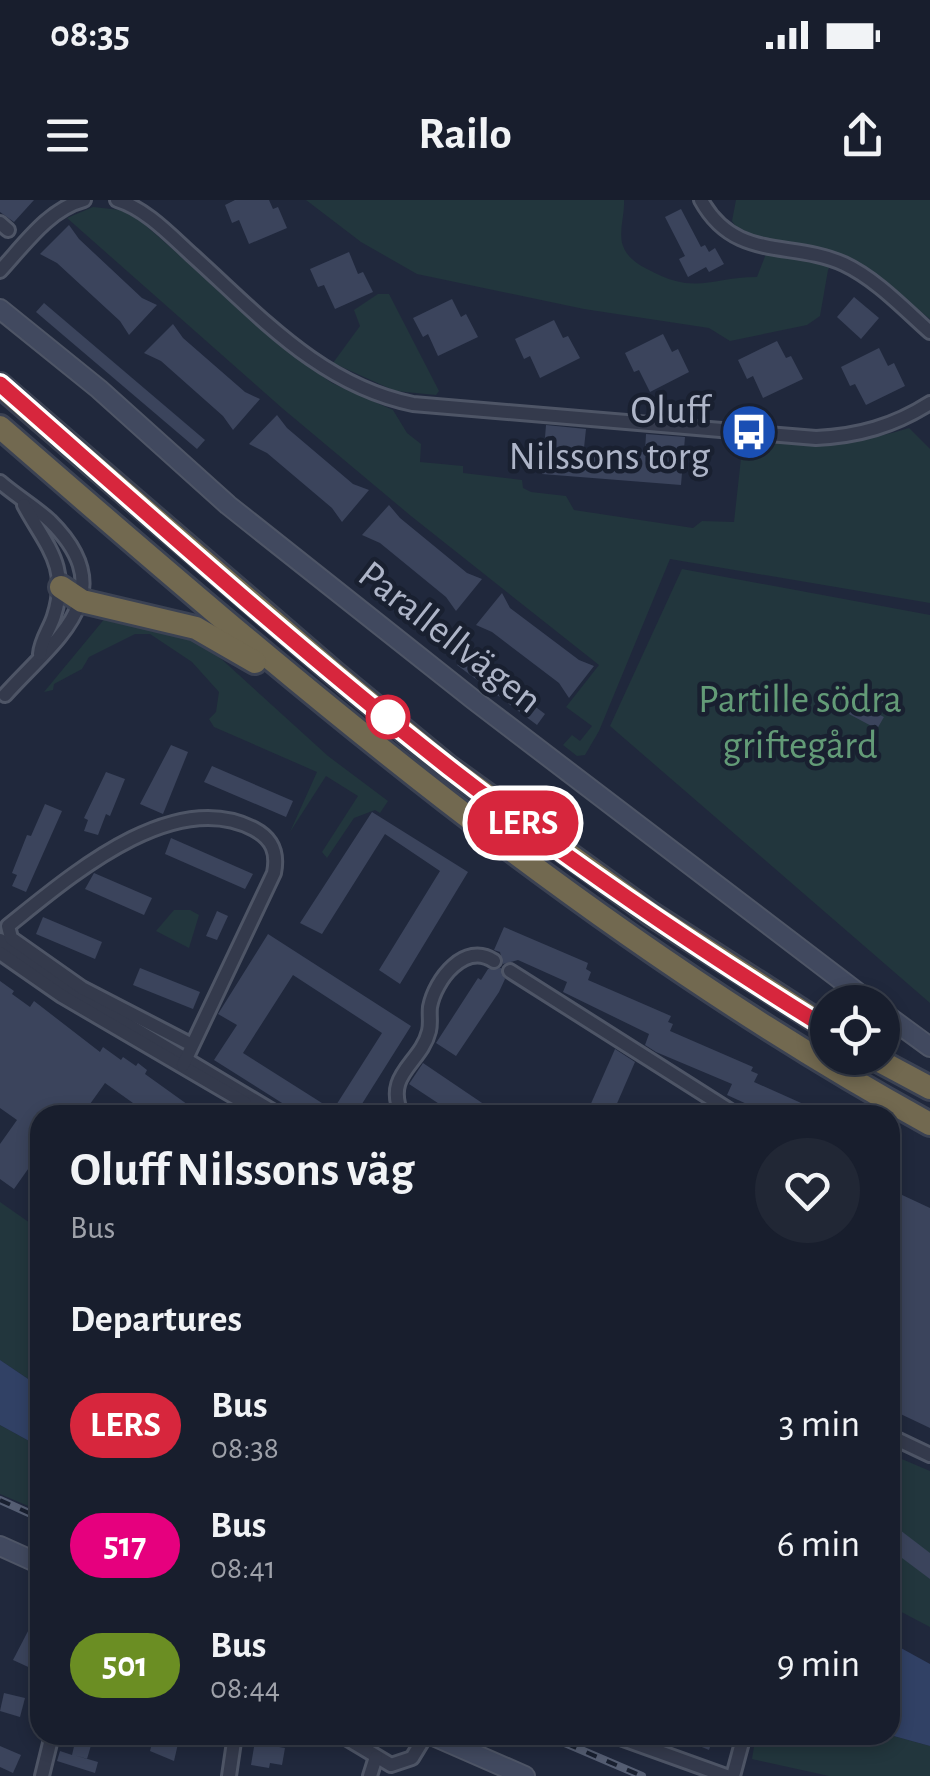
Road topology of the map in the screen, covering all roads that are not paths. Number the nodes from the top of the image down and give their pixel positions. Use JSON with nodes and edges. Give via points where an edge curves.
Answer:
{"nodes":[{"id":1,"x":84,"y":200,"type":"edge"},
{"id":2,"x":118,"y":200,"type":"edge"},
{"id":3,"x":701,"y":200,"type":"edge"},
{"id":4,"x":0,"y":271,"type":"edge"},
{"id":5,"x":0,"y":309,"type":"edge"},
{"id":6,"x":930,"y":332,"type":"edge"},
{"id":7,"x":0,"y":384,"type":"edge"},
{"id":8,"x":930,"y":404,"type":"edge"},
{"id":9,"x":0,"y":427,"type":"edge"},
{"id":10,"x":0,"y":482,"type":"edge"},
{"id":11,"x":23,"y":502,"type":"junction"},
{"id":12,"x":60,"y":586,"type":"junction"},
{"id":13,"x":82,"y":601,"type":"junction"},
{"id":14,"x":40,"y":654,"type":"junction"},
{"id":15,"x":4,"y":695,"type":"dead end"},
{"id":16,"x":312,"y":696,"type":"junction"},
{"id":17,"x":0,"y":940,"type":"edge"},
{"id":18,"x":0,"y":953,"type":"edge"},
{"id":19,"x":494,"y":961,"type":"dead end"},
{"id":20,"x":510,"y":972,"type":"dead end"},
{"id":21,"x":848,"y":985,"type":"edge"},
{"id":22,"x":810,"y":1016,"type":"edge"},
{"id":23,"x":900,"y":1026,"type":"edge"},
{"id":24,"x":930,"y":1048,"type":"edge"},
{"id":25,"x":187,"y":1056,"type":"junction"},
{"id":26,"x":900,"y":1072,"type":"edge"},
{"id":27,"x":930,"y":1088,"type":"edge"},
{"id":28,"x":251,"y":1105,"type":"edge"},
{"id":29,"x":264,"y":1105,"type":"edge"},
{"id":30,"x":397,"y":1105,"type":"edge"},
{"id":31,"x":721,"y":1105,"type":"edge"},
{"id":32,"x":899,"y":1105,"type":"edge"},
{"id":33,"x":900,"y":1106,"type":"edge"},
{"id":34,"x":930,"y":1124,"type":"edge"},
{"id":35,"x":900,"y":1440,"type":"edge"},
{"id":36,"x":930,"y":1454,"type":"edge"},
{"id":37,"x":0,"y":1546,"type":"edge"},
{"id":38,"x":30,"y":1560,"type":"edge"},
{"id":39,"x":50,"y":1745,"type":"edge"},
{"id":40,"x":234,"y":1745,"type":"edge"},
{"id":41,"x":357,"y":1745,"type":"edge"},
{"id":42,"x":421,"y":1745,"type":"edge"},
{"id":43,"x":452,"y":1745,"type":"edge"},
{"id":44,"x":641,"y":1745,"type":"edge"},
{"id":45,"x":740,"y":1745,"type":"edge"},
{"id":46,"x":376,"y":1757,"type":"junction"},
{"id":47,"x":42,"y":1776,"type":"edge"},
{"id":48,"x":229,"y":1776,"type":"edge"},
{"id":49,"x":370,"y":1776,"type":"edge"},
{"id":50,"x":525,"y":1776,"type":"edge"},
{"id":51,"x":729,"y":1776,"type":"edge"}],
"edges":[{"from":1,"to":4,"type":"street","via":[[61,210]]},
{"from":2,"to":8,"type":"street","via":[[164,230],[305,355],[378,397],[816,438],[861,434]]},
{"from":3,"to":6,"type":"street","via":[[716,220],[752,245],[856,270]]},
{"from":5,"to":21,"type":"street","name":"Parallellvägen","via":[[228,504]]},
{"from":7,"to":22,"type":"highway","via":[[448,767],[651,914]]},
{"from":9,"to":16,"type":"highway"},
{"from":10,"to":11,"type":"street"},
{"from":11,"to":12,"type":"street","via":[[53,553]]},
{"from":11,"to":13,"type":"street","via":[[47,518],[71,548]]},
{"from":12,"to":13,"type":"highway"},
{"from":12,"to":14,"type":"street"},
{"from":13,"to":14,"type":"street","via":[[54,646]]},
{"from":13,"to":16,"type":"highway","via":[[196,628]]},
{"from":14,"to":15,"type":"street"},
{"from":16,"to":32,"type":"highway","via":[[592,909]]},
{"from":17,"to":25,"type":"street","via":[[70,990]]},
{"from":18,"to":25,"type":"street","via":[[62,996]]},
{"from":19,"to":30,"type":"street","via":[[477,953],[462,957],[435,994],[427,1036],[398,1084]]},
{"from":20,"to":31,"type":"street"},
{"from":23,"to":24,"type":"street"},
{"from":25,"to":25,"type":"street","via":[[277,858],[252,828],[221,819],[164,827],[101,854],[8,926],[11,938]]},
{"from":25,"to":28,"type":"street"},
{"from":25,"to":29,"type":"street"},
{"from":26,"to":27,"type":"highway"},
{"from":33,"to":34,"type":"highway"},
{"from":35,"to":36,"type":"street"},
{"from":37,"to":38,"type":"street"},
{"from":39,"to":47,"type":"street"},
{"from":40,"to":48,"type":"street"},
{"from":41,"to":46,"type":"street"},
{"from":42,"to":46,"type":"street","via":[[399,1764]]},
{"from":43,"to":50,"type":"street"},
{"from":44,"to":51,"type":"street"},
{"from":45,"to":51,"type":"street"},
{"from":46,"to":49,"type":"street"}]}
